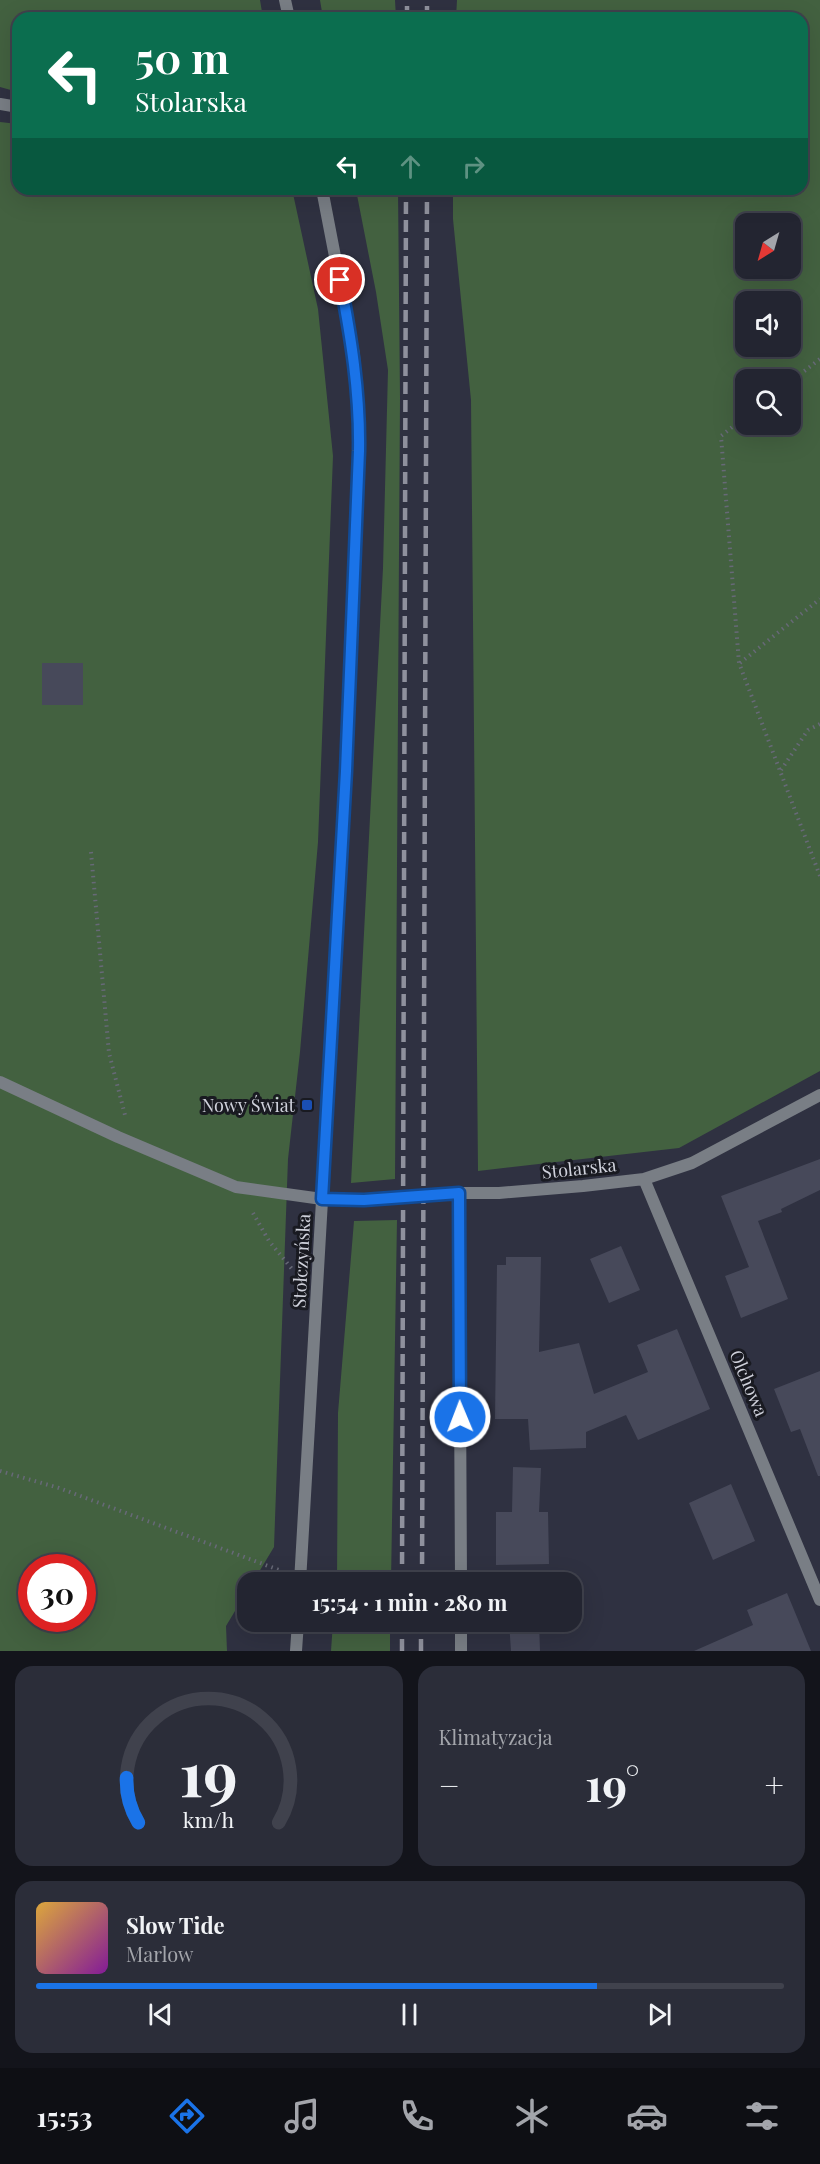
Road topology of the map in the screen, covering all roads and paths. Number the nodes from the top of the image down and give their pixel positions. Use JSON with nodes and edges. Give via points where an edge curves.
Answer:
{"nodes":[{"id":1,"x":323,"y":195,"type":"edge"},
{"id":2,"x":820,"y":359,"type":"edge"},
{"id":3,"x":801,"y":374,"type":"edge"},
{"id":4,"x":735,"y":425,"type":"edge"},
{"id":5,"x":820,"y":599,"type":"edge"},
{"id":6,"x":739,"y":663,"type":"junction"},
{"id":7,"x":820,"y":724,"type":"edge"},
{"id":8,"x":780,"y":771,"type":"junction"},
{"id":9,"x":92,"y":852,"type":"dead end"},
{"id":10,"x":820,"y":876,"type":"edge"},
{"id":11,"x":0,"y":1082,"type":"edge"},
{"id":12,"x":820,"y":1095,"type":"edge"},
{"id":13,"x":143,"y":1147,"type":"junction"},
{"id":14,"x":644,"y":1179,"type":"junction"},
{"id":15,"x":236,"y":1187,"type":"junction"},
{"id":16,"x":459,"y":1193,"type":"junction"},
{"id":17,"x":322,"y":1199,"type":"junction"},
{"id":18,"x":291,"y":1269,"type":"dead end"},
{"id":19,"x":0,"y":1471,"type":"edge"},
{"id":20,"x":279,"y":1572,"type":"edge"},
{"id":21,"x":300,"y":1572,"type":"edge"},
{"id":22,"x":461,"y":1572,"type":"edge"},
{"id":23,"x":820,"y":1600,"type":"edge"},
{"id":24,"x":297,"y":1632,"type":"edge"},
{"id":25,"x":461,"y":1632,"type":"edge"},
{"id":26,"x":296,"y":1651,"type":"edge"},
{"id":27,"x":461,"y":1651,"type":"edge"}],
"edges":[{"from":1,"to":17,"type":"street","name":"Stołczyńska","via":[[354,355],[359,433],[348,737]]},
{"from":2,"to":3,"type":"path"},
{"from":4,"to":6,"type":"path","via":[[721,436]]},
{"from":5,"to":6,"type":"path"},
{"from":6,"to":8,"type":"path"},
{"from":7,"to":8,"type":"path","via":[[808,730]]},
{"from":8,"to":10,"type":"path"},
{"from":9,"to":13,"type":"path","via":[[109,1053],[122,1111]]},
{"from":11,"to":13,"type":"street","name":"Stolarska"},
{"from":12,"to":14,"type":"street","name":"Stolarska","via":[[692,1163]]},
{"from":13,"to":15,"type":"street","name":"Stolarska"},
{"from":14,"to":16,"type":"street","name":"Stolarska","via":[[500,1193]]},
{"from":14,"to":23,"type":"street","name":"Olchowa"},
{"from":15,"to":17,"type":"street","name":"Stolarska"},
{"from":15,"to":18,"type":"path","via":[[269,1242]]},
{"from":16,"to":17,"type":"street","name":"Stolarska"},
{"from":16,"to":22,"type":"street"},
{"from":17,"to":21,"type":"street","name":"Stołczyńska"},
{"from":19,"to":20,"type":"path","via":[[58,1488]]},
{"from":24,"to":26,"type":"street"},
{"from":25,"to":27,"type":"street"}]}
